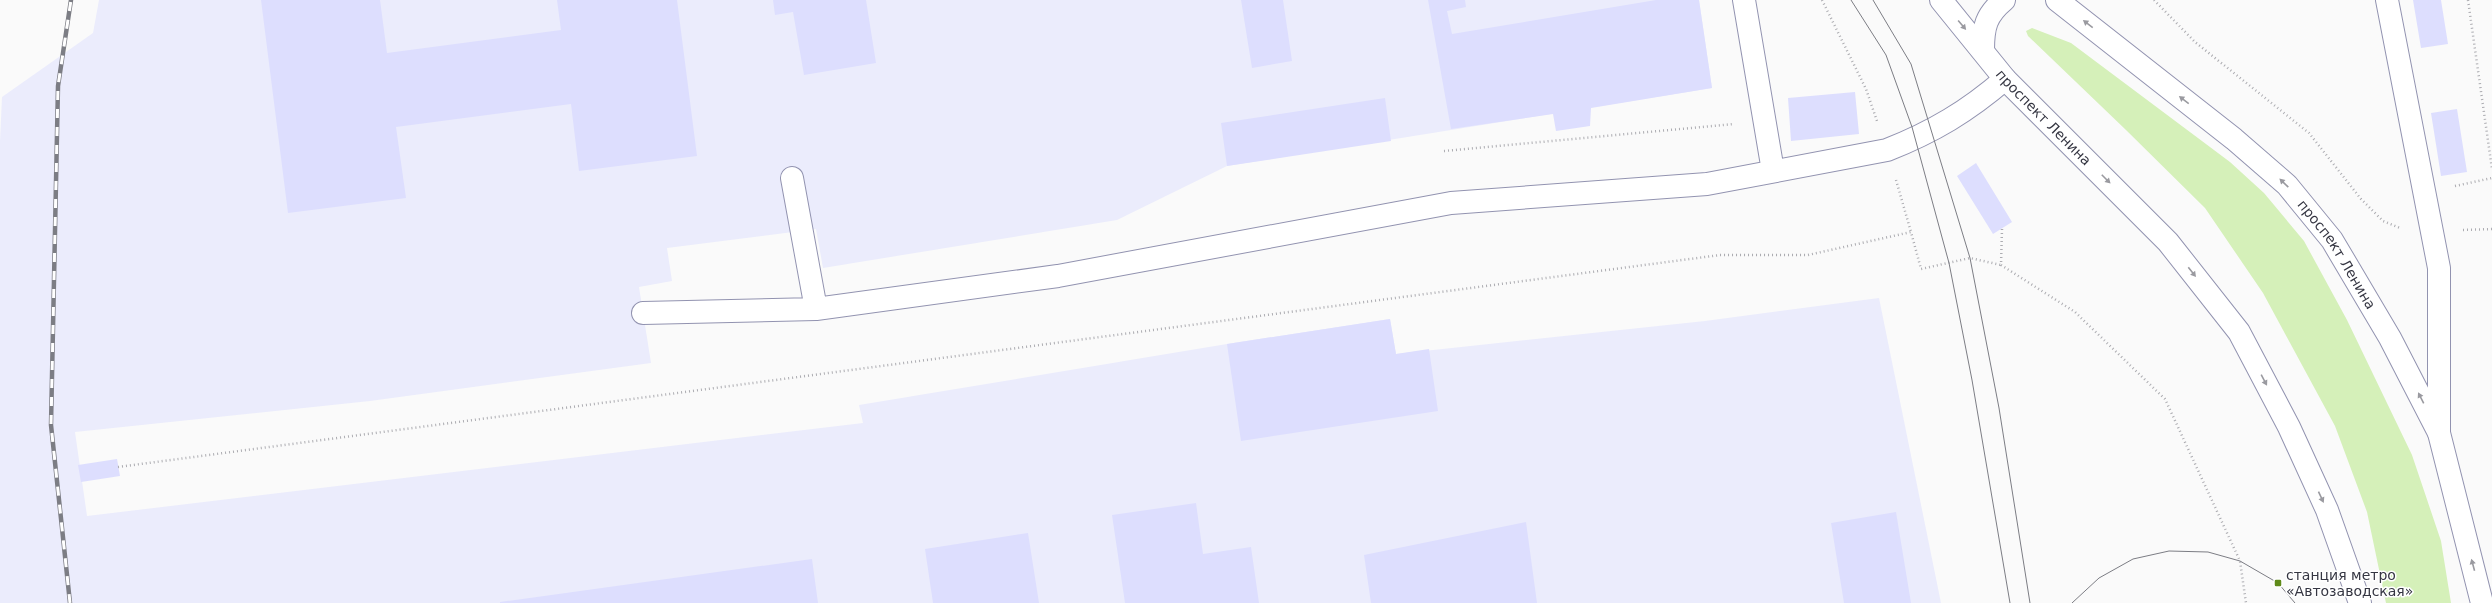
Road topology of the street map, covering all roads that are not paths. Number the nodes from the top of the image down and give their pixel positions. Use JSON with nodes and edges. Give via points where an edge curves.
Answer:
{"nodes":[{"id":1,"x":1744,"y":0,"type":"edge"},
{"id":2,"x":1941,"y":0,"type":"edge"},
{"id":3,"x":2004,"y":0,"type":"edge"},
{"id":4,"x":2057,"y":0,"type":"edge"},
{"id":5,"x":2387,"y":0,"type":"edge"},
{"id":6,"x":1983,"y":50,"type":"junction"},
{"id":7,"x":2005,"y":79,"type":"junction"},
{"id":8,"x":1773,"y":171,"type":"junction"},
{"id":9,"x":792,"y":178,"type":"dead end"},
{"id":10,"x":816,"y":309,"type":"junction"},
{"id":11,"x":643,"y":313,"type":"dead end"},
{"id":12,"x":2439,"y":433,"type":"junction"},
{"id":13,"x":2360,"y":603,"type":"edge"},
{"id":14,"x":2482,"y":603,"type":"edge"}],
"edges":[{"from":1,"to":8,"type":"main road"},
{"from":2,"to":6,"type":"main road","name":"проспект Ленина","one_way":true},
{"from":3,"to":6,"type":"main road","via":[[1992,10],[1983,30]]},
{"from":12,"to":4,"type":"main road","name":"проспект Ленина","one_way":true,"via":[[2390,338],[2332,240],[2287,185],[2234,139]]},
{"from":5,"to":12,"type":"main road","via":[[2439,268]]},
{"from":6,"to":7,"type":"main road","name":"проспект Ленина"},
{"from":7,"to":8,"type":"main road","via":[[1976,105],[1915,139],[1887,150]]},
{"from":7,"to":13,"type":"main road","name":"проспект Ленина","one_way":true,"via":[[2168,242],[2239,332],[2289,427],[2327,510]]},
{"from":8,"to":10,"type":"main road","via":[[1707,184],[1451,203],[1058,276]]},
{"from":9,"to":10,"type":"main road"},
{"from":10,"to":11,"type":"main road"},
{"from":14,"to":12,"type":"main road","name":"проспект Ленина","one_way":true}]}
